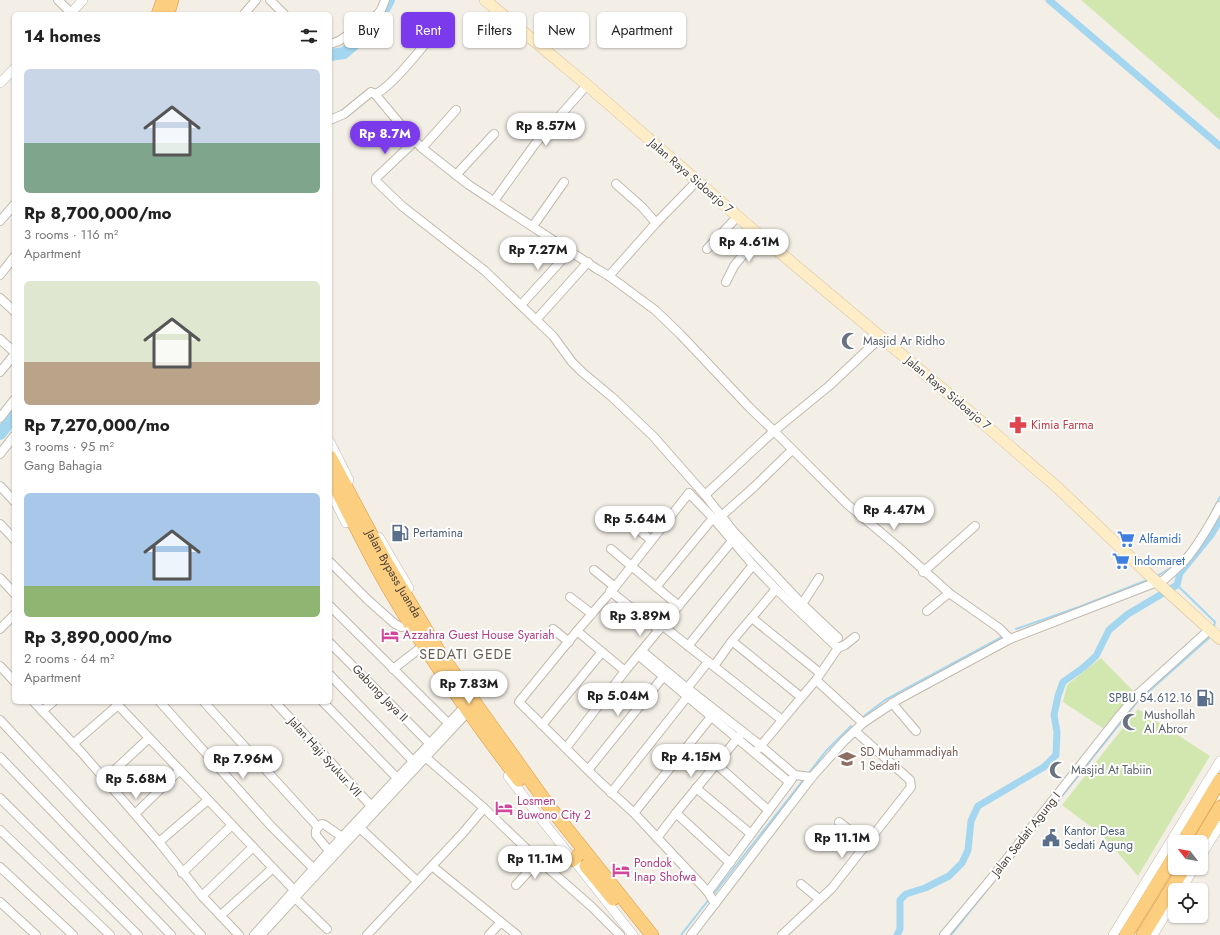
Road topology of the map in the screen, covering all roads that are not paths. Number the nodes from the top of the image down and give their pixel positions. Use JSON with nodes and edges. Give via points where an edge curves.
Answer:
{"nodes":[{"id":1,"x":58,"y":0,"type":"edge"},
{"id":2,"x":83,"y":0,"type":"edge"},
{"id":3,"x":156,"y":0,"type":"edge"},
{"id":4,"x":163,"y":0,"type":"edge"},
{"id":5,"x":172,"y":0,"type":"edge"},
{"id":6,"x":179,"y":0,"type":"edge"},
{"id":7,"x":256,"y":0,"type":"edge"},
{"id":8,"x":270,"y":0,"type":"edge"},
{"id":9,"x":384,"y":0,"type":"edge"},
{"id":10,"x":485,"y":0,"type":"edge"},
{"id":11,"x":69,"y":12,"type":"edge"},
{"id":12,"x":71,"y":12,"type":"edge"},
{"id":13,"x":153,"y":12,"type":"edge"},
{"id":14,"x":159,"y":12,"type":"edge"},
{"id":15,"x":169,"y":12,"type":"edge"},
{"id":16,"x":175,"y":12,"type":"edge"},
{"id":17,"x":246,"y":12,"type":"edge"},
{"id":18,"x":282,"y":12,"type":"edge"},
{"id":19,"x":332,"y":43,"type":"edge"},
{"id":20,"x":422,"y":48,"type":"edge"},
{"id":21,"x":12,"y":71,"type":"edge"},
{"id":22,"x":0,"y":83,"type":"edge"},
{"id":23,"x":587,"y":85,"type":"junction"},
{"id":24,"x":375,"y":94,"type":"junction"},
{"id":25,"x":456,"y":110,"type":"dead end"},
{"id":26,"x":332,"y":119,"type":"edge"},
{"id":27,"x":494,"y":134,"type":"dead end"},
{"id":28,"x":415,"y":140,"type":"junction"},
{"id":29,"x":422,"y":148,"type":"junction"},
{"id":30,"x":456,"y":175,"type":"junction"},
{"id":31,"x":697,"y":181,"type":"junction"},
{"id":32,"x":564,"y":182,"type":"dead end"},
{"id":33,"x":616,"y":184,"type":"dead end"},
{"id":34,"x":494,"y":201,"type":"junction"},
{"id":35,"x":12,"y":207,"type":"edge"},
{"id":36,"x":737,"y":217,"type":"junction"},
{"id":37,"x":0,"y":221,"type":"edge"},
{"id":38,"x":656,"y":224,"type":"junction"},
{"id":39,"x":533,"y":226,"type":"junction"},
{"id":40,"x":759,"y":235,"type":"junction"},
{"id":41,"x":707,"y":249,"type":"dead end"},
{"id":42,"x":570,"y":250,"type":"junction"},
{"id":43,"x":12,"y":260,"type":"edge"},
{"id":44,"x":588,"y":262,"type":"junction"},
{"id":45,"x":0,"y":275,"type":"edge"},
{"id":46,"x":609,"y":276,"type":"junction"},
{"id":47,"x":726,"y":282,"type":"dead end"},
{"id":48,"x":0,"y":298,"type":"edge"},
{"id":49,"x":521,"y":306,"type":"junction"},
{"id":50,"x":12,"y":307,"type":"edge"},
{"id":51,"x":536,"y":320,"type":"junction"},
{"id":52,"x":881,"y":337,"type":"junction"},
{"id":53,"x":0,"y":339,"type":"edge"},
{"id":54,"x":12,"y":350,"type":"edge"},
{"id":55,"x":12,"y":357,"type":"edge"},
{"id":56,"x":0,"y":372,"type":"edge"},
{"id":57,"x":12,"y":403,"type":"edge"},
{"id":58,"x":0,"y":418,"type":"edge"},
{"id":59,"x":774,"y":431,"type":"junction"},
{"id":60,"x":12,"y":439,"type":"edge"},
{"id":61,"x":792,"y":450,"type":"junction"},
{"id":62,"x":332,"y":453,"type":"edge"},
{"id":63,"x":332,"y":453,"type":"edge"},
{"id":64,"x":0,"y":454,"type":"edge"},
{"id":65,"x":332,"y":480,"type":"edge"},
{"id":66,"x":0,"y":486,"type":"edge"},
{"id":67,"x":332,"y":495,"type":"edge"},
{"id":68,"x":705,"y":495,"type":"junction"},
{"id":69,"x":12,"y":499,"type":"edge"},
{"id":70,"x":1220,"y":506,"type":"edge"},
{"id":71,"x":717,"y":518,"type":"junction"},
{"id":72,"x":0,"y":524,"type":"edge"},
{"id":73,"x":631,"y":524,"type":"dead end"},
{"id":74,"x":975,"y":526,"type":"dead end"},
{"id":75,"x":12,"y":537,"type":"edge"},
{"id":76,"x":651,"y":540,"type":"junction"},
{"id":77,"x":732,"y":541,"type":"junction"},
{"id":78,"x":611,"y":549,"type":"dead end"},
{"id":79,"x":332,"y":564,"type":"edge"},
{"id":80,"x":631,"y":566,"type":"junction"},
{"id":81,"x":753,"y":566,"type":"junction"},
{"id":82,"x":594,"y":570,"type":"dead end"},
{"id":83,"x":923,"y":572,"type":"junction"},
{"id":84,"x":0,"y":578,"type":"edge"},
{"id":85,"x":819,"y":578,"type":"dead end"},
{"id":86,"x":1156,"y":582,"type":"junction"},
{"id":87,"x":656,"y":587,"type":"junction"},
{"id":88,"x":612,"y":589,"type":"junction"},
{"id":89,"x":776,"y":589,"type":"junction"},
{"id":90,"x":12,"y":592,"type":"edge"},
{"id":91,"x":949,"y":593,"type":"junction"},
{"id":92,"x":570,"y":597,"type":"dead end"},
{"id":93,"x":802,"y":604,"type":"junction"},
{"id":94,"x":679,"y":606,"type":"junction"},
{"id":95,"x":332,"y":608,"type":"edge"},
{"id":96,"x":927,"y":611,"type":"dead end"},
{"id":97,"x":592,"y":614,"type":"junction"},
{"id":98,"x":12,"y":617,"type":"edge"},
{"id":99,"x":752,"y":618,"type":"junction"},
{"id":100,"x":406,"y":626,"type":"junction"},
{"id":101,"x":661,"y":628,"type":"junction"},
{"id":102,"x":0,"y":629,"type":"edge"},
{"id":103,"x":553,"y":629,"type":"dead end"},
{"id":104,"x":1209,"y":630,"type":"junction"},
{"id":105,"x":576,"y":631,"type":"junction"},
{"id":106,"x":838,"y":638,"type":"dead end"},
{"id":107,"x":855,"y":638,"type":"dead end"},
{"id":108,"x":1010,"y":639,"type":"junction"},
{"id":109,"x":1220,"y":639,"type":"edge"},
{"id":110,"x":732,"y":641,"type":"junction"},
{"id":111,"x":569,"y":642,"type":"junction"},
{"id":112,"x":332,"y":645,"type":"edge"},
{"id":113,"x":688,"y":646,"type":"junction"},
{"id":114,"x":838,"y":648,"type":"junction"},
{"id":115,"x":419,"y":650,"type":"junction"},
{"id":116,"x":602,"y":652,"type":"junction"},
{"id":117,"x":640,"y":653,"type":"junction"},
{"id":118,"x":711,"y":664,"type":"junction"},
{"id":119,"x":0,"y":666,"type":"edge"},
{"id":120,"x":393,"y":669,"type":"junction"},
{"id":121,"x":626,"y":671,"type":"junction"},
{"id":122,"x":332,"y":676,"type":"edge"},
{"id":123,"x":663,"y":677,"type":"junction"},
{"id":124,"x":818,"y":677,"type":"junction"},
{"id":125,"x":12,"y":678,"type":"edge"},
{"id":126,"x":686,"y":693,"type":"junction"},
{"id":127,"x":801,"y":698,"type":"junction"},
{"id":128,"x":892,"y":703,"type":"junction"},
{"id":129,"x":36,"y":704,"type":"edge"},
{"id":130,"x":51,"y":704,"type":"edge"},
{"id":131,"x":116,"y":704,"type":"edge"},
{"id":132,"x":162,"y":704,"type":"edge"},
{"id":133,"x":206,"y":704,"type":"edge"},
{"id":134,"x":277,"y":704,"type":"edge"},
{"id":135,"x":325,"y":704,"type":"edge"},
{"id":136,"x":465,"y":708,"type":"junction"},
{"id":137,"x":42,"y":711,"type":"junction"},
{"id":138,"x":486,"y":715,"type":"junction"},
{"id":139,"x":711,"y":717,"type":"junction"},
{"id":140,"x":0,"y":720,"type":"edge"},
{"id":141,"x":782,"y":720,"type":"junction"},
{"id":142,"x":863,"y":723,"type":"junction"},
{"id":143,"x":449,"y":724,"type":"junction"},
{"id":144,"x":542,"y":725,"type":"junction"},
{"id":145,"x":916,"y":730,"type":"dead end"},
{"id":146,"x":854,"y":731,"type":"junction"},
{"id":147,"x":740,"y":735,"type":"junction"},
{"id":148,"x":149,"y":738,"type":"junction"},
{"id":149,"x":73,"y":744,"type":"junction"},
{"id":150,"x":430,"y":744,"type":"junction"},
{"id":151,"x":761,"y":746,"type":"junction"},
{"id":152,"x":566,"y":748,"type":"junction"},
{"id":153,"x":755,"y":753,"type":"junction"},
{"id":154,"x":423,"y":755,"type":"junction"},
{"id":155,"x":0,"y":757,"type":"edge"},
{"id":156,"x":1220,"y":761,"type":"edge"},
{"id":157,"x":414,"y":762,"type":"junction"},
{"id":158,"x":716,"y":764,"type":"junction"},
{"id":159,"x":180,"y":770,"type":"junction"},
{"id":160,"x":588,"y":770,"type":"junction"},
{"id":161,"x":797,"y":775,"type":"junction"},
{"id":162,"x":810,"y":776,"type":"junction"},
{"id":163,"x":104,"y":779,"type":"junction"},
{"id":164,"x":398,"y":779,"type":"junction"},
{"id":165,"x":1220,"y":780,"type":"edge"},
{"id":166,"x":789,"y":782,"type":"junction"},
{"id":167,"x":696,"y":788,"type":"junction"},
{"id":168,"x":611,"y":793,"type":"junction"},
{"id":169,"x":0,"y":798,"type":"edge"},
{"id":170,"x":208,"y":800,"type":"junction"},
{"id":171,"x":1220,"y":807,"type":"edge"},
{"id":172,"x":484,"y":808,"type":"junction"},
{"id":173,"x":373,"y":809,"type":"junction"},
{"id":174,"x":768,"y":810,"type":"junction"},
{"id":175,"x":634,"y":813,"type":"junction"},
{"id":176,"x":676,"y":813,"type":"junction"},
{"id":177,"x":135,"y":814,"type":"junction"},
{"id":178,"x":839,"y":822,"type":"dead end"},
{"id":179,"x":232,"y":825,"type":"junction"},
{"id":180,"x":1220,"y":825,"type":"edge"},
{"id":181,"x":318,"y":827,"type":"junction"},
{"id":182,"x":360,"y":828,"type":"junction"},
{"id":183,"x":0,"y":830,"type":"edge"},
{"id":184,"x":751,"y":834,"type":"junction"},
{"id":185,"x":1187,"y":835,"type":"edge"},
{"id":186,"x":1203,"y":835,"type":"edge"},
{"id":187,"x":342,"y":837,"type":"junction"},
{"id":188,"x":657,"y":838,"type":"junction"},
{"id":189,"x":1217,"y":838,"type":"edge"},
{"id":190,"x":159,"y":842,"type":"junction"},
{"id":191,"x":866,"y":843,"type":"junction"},
{"id":192,"x":253,"y":847,"type":"junction"},
{"id":193,"x":1208,"y":848,"type":"edge"},
{"id":194,"x":330,"y":852,"type":"junction"},
{"id":195,"x":583,"y":857,"type":"junction"},
{"id":196,"x":539,"y":860,"type":"junction"},
{"id":197,"x":730,"y":862,"type":"junction"},
{"id":198,"x":432,"y":866,"type":"junction"},
{"id":199,"x":1168,"y":866,"type":"edge"},
{"id":200,"x":0,"y":867,"type":"edge"},
{"id":201,"x":273,"y":868,"type":"junction"},
{"id":202,"x":314,"y":869,"type":"junction"},
{"id":203,"x":182,"y":873,"type":"junction"},
{"id":204,"x":1180,"y":875,"type":"edge"},
{"id":205,"x":597,"y":879,"type":"junction"},
{"id":206,"x":308,"y":880,"type":"junction"},
{"id":207,"x":417,"y":881,"type":"junction"},
{"id":208,"x":801,"y":884,"type":"dead end"},
{"id":209,"x":516,"y":885,"type":"dead end"},
{"id":210,"x":295,"y":894,"type":"junction"},
{"id":211,"x":202,"y":896,"type":"junction"},
{"id":212,"x":712,"y":898,"type":"junction"},
{"id":213,"x":819,"y":899,"type":"junction"},
{"id":214,"x":0,"y":902,"type":"edge"},
{"id":215,"x":1168,"y":910,"type":"edge"},
{"id":216,"x":221,"y":915,"type":"junction"},
{"id":217,"x":501,"y":922,"type":"junction"},
{"id":218,"x":327,"y":929,"type":"dead end"},
{"id":219,"x":264,"y":933,"type":"edge"},
{"id":220,"x":36,"y":935,"type":"edge"},
{"id":221,"x":73,"y":935,"type":"edge"},
{"id":222,"x":110,"y":935,"type":"edge"},
{"id":223,"x":138,"y":935,"type":"edge"},
{"id":224,"x":171,"y":935,"type":"edge"},
{"id":225,"x":201,"y":935,"type":"edge"},
{"id":226,"x":239,"y":935,"type":"edge"},
{"id":227,"x":254,"y":935,"type":"edge"},
{"id":228,"x":367,"y":935,"type":"edge"},
{"id":229,"x":489,"y":935,"type":"edge"},
{"id":230,"x":517,"y":935,"type":"edge"},
{"id":231,"x":620,"y":935,"type":"edge"},
{"id":232,"x":633,"y":935,"type":"edge"},
{"id":233,"x":642,"y":935,"type":"edge"},
{"id":234,"x":652,"y":935,"type":"edge"},
{"id":235,"x":660,"y":935,"type":"edge"},
{"id":236,"x":691,"y":935,"type":"edge"},
{"id":237,"x":782,"y":935,"type":"edge"},
{"id":238,"x":944,"y":935,"type":"edge"},
{"id":239,"x":1113,"y":935,"type":"edge"},
{"id":240,"x":1126,"y":935,"type":"edge"},
{"id":241,"x":1143,"y":935,"type":"edge"},
{"id":242,"x":1153,"y":935,"type":"edge"}],
"edges":[{"from":1,"to":11,"type":"street"},
{"from":2,"to":12,"type":"street"},
{"from":3,"to":13,"type":"street"},
{"from":4,"to":14,"type":"highway"},
{"from":5,"to":15,"type":"highway"},
{"from":6,"to":16,"type":"street"},
{"from":7,"to":17,"type":"street"},
{"from":8,"to":18,"type":"street"},
{"from":9,"to":19,"type":"street","via":[[377,15]]},
{"from":10,"to":23,"type":"main road","name":"Jalan Raya Sidoarjo 7"},
{"from":20,"to":24,"type":"street","via":[[409,64]]},
{"from":21,"to":22,"type":"street"},
{"from":23,"to":31,"type":"main road","name":"Jalan Raya Sidoarjo 7"},
{"from":23,"to":34,"type":"street","via":[[539,140]]},
{"from":24,"to":26,"type":"street","via":[[371,92],[344,114]]},
{"from":24,"to":28,"type":"street"},
{"from":25,"to":29,"type":"street"},
{"from":27,"to":30,"type":"street"},
{"from":28,"to":29,"type":"street"},
{"from":28,"to":49,"type":"street","via":[[376,178],[376,181],[402,206],[485,271]]},
{"from":29,"to":30,"type":"street"},
{"from":30,"to":34,"type":"street"},
{"from":31,"to":36,"type":"main road","name":"Jalan Raya Sidoarjo 7"},
{"from":31,"to":38,"type":"street"},
{"from":32,"to":39,"type":"street"},
{"from":33,"to":38,"type":"street","via":[[642,206]]},
{"from":34,"to":39,"type":"street"},
{"from":35,"to":37,"type":"street"},
{"from":36,"to":40,"type":"main road","name":"Jalan Raya Sidoarjo 7"},
{"from":36,"to":41,"type":"street"},
{"from":38,"to":46,"type":"street"},
{"from":39,"to":42,"type":"street"},
{"from":40,"to":47,"type":"street","via":[[734,266]]},
{"from":40,"to":52,"type":"main road","name":"Jalan Raya Sidoarjo 7"},
{"from":42,"to":44,"type":"street"},
{"from":42,"to":49,"type":"street"},
{"from":43,"to":45,"type":"street"},
{"from":44,"to":46,"type":"street"},
{"from":44,"to":51,"type":"street"},
{"from":46,"to":59,"type":"street","via":[[655,310]]},
{"from":48,"to":50,"type":"street"},
{"from":49,"to":51,"type":"street"},
{"from":51,"to":68,"type":"street","via":[[553,336],[582,372],[653,436]]},
{"from":52,"to":59,"type":"street","via":[[829,386]]},
{"from":52,"to":86,"type":"main road","name":"Jalan Raya Sidoarjo 7","via":[[1058,488]]},
{"from":53,"to":54,"type":"street"},
{"from":55,"to":56,"type":"street"},
{"from":57,"to":58,"type":"street"},
{"from":59,"to":61,"type":"street"},
{"from":59,"to":68,"type":"street"},
{"from":60,"to":64,"type":"street"},
{"from":61,"to":71,"type":"street"},
{"from":61,"to":83,"type":"street","via":[[847,504]]},
{"from":62,"to":136,"type":"highway","name":"Jalan Bypass Juanda","via":[[386,562],[432,641]]},
{"from":63,"to":138,"type":"street","via":[[448,657]]},
{"from":65,"to":136,"type":"highway","name":"Jalan Bypass Juanda","via":[[384,581]]},
{"from":66,"to":69,"type":"street"},
{"from":67,"to":100,"type":"street","via":[[371,568]]},
{"from":68,"to":71,"type":"street"},
{"from":70,"to":86,"type":"street","via":[[1205,534],[1186,559]]},
{"from":71,"to":76,"type":"street","via":[[689,493]]},
{"from":71,"to":77,"type":"street"},
{"from":71,"to":87,"type":"street"},
{"from":71,"to":93,"type":"street","via":[[734,532]]},
{"from":72,"to":75,"type":"street"},
{"from":73,"to":76,"type":"street"},
{"from":74,"to":83,"type":"street"},
{"from":76,"to":80,"type":"street"},
{"from":77,"to":81,"type":"street"},
{"from":77,"to":94,"type":"street"},
{"from":78,"to":80,"type":"street"},
{"from":79,"to":100,"type":"street","via":[[395,624]]},
{"from":80,"to":87,"type":"street"},
{"from":80,"to":88,"type":"street"},
{"from":81,"to":89,"type":"street"},
{"from":81,"to":113,"type":"street"},
{"from":82,"to":88,"type":"street"},
{"from":83,"to":91,"type":"street"},
{"from":84,"to":90,"type":"street"},
{"from":85,"to":93,"type":"street"},
{"from":86,"to":104,"type":"main road","name":"Jalan Raya Sidoarjo 7"},
{"from":86,"to":108,"type":"street"},
{"from":87,"to":94,"type":"street"},
{"from":88,"to":97,"type":"street"},
{"from":88,"to":101,"type":"street"},
{"from":89,"to":99,"type":"street"},
{"from":89,"to":114,"type":"street"},
{"from":91,"to":96,"type":"street"},
{"from":91,"to":108,"type":"street","via":[[999,628]]},
{"from":92,"to":97,"type":"street"},
{"from":93,"to":106,"type":"street"},
{"from":94,"to":101,"type":"street"},
{"from":95,"to":120,"type":"street"},
{"from":97,"to":105,"type":"street"},
{"from":98,"to":102,"type":"street"},
{"from":99,"to":110,"type":"street"},
{"from":99,"to":124,"type":"street"},
{"from":100,"to":115,"type":"street"},
{"from":101,"to":113,"type":"street"},
{"from":101,"to":117,"type":"street"},
{"from":103,"to":111,"type":"street"},
{"from":104,"to":109,"type":"main road","name":"Jalan Raya Sidoarjo 7"},
{"from":104,"to":238,"type":"street","name":"Jalan Sedati Agung I","via":[[1138,694]]},
{"from":105,"to":111,"type":"street"},
{"from":105,"to":116,"type":"street"},
{"from":107,"to":114,"type":"street"},
{"from":108,"to":128,"type":"street"},
{"from":110,"to":118,"type":"street"},
{"from":110,"to":127,"type":"street"},
{"from":111,"to":144,"type":"street","via":[[519,702]]},
{"from":112,"to":150,"type":"street","name":"Gabung Jaya II"},
{"from":113,"to":118,"type":"street"},
{"from":114,"to":124,"type":"street"},
{"from":115,"to":120,"type":"street"},
{"from":115,"to":136,"type":"street"},
{"from":116,"to":121,"type":"street"},
{"from":116,"to":144,"type":"street"},
{"from":117,"to":121,"type":"street"},
{"from":117,"to":123,"type":"street"},
{"from":117,"to":126,"type":"street"},
{"from":118,"to":126,"type":"street"},
{"from":118,"to":141,"type":"street"},
{"from":119,"to":125,"type":"street"},
{"from":120,"to":143,"type":"street"},
{"from":121,"to":152,"type":"street"},
{"from":122,"to":157,"type":"street"},
{"from":123,"to":126,"type":"street"},
{"from":123,"to":160,"type":"street"},
{"from":124,"to":127,"type":"street"},
{"from":124,"to":142,"type":"street"},
{"from":126,"to":139,"type":"street"},
{"from":126,"to":147,"type":"street"},
{"from":126,"to":168,"type":"street"},
{"from":127,"to":141,"type":"street"},
{"from":128,"to":142,"type":"street"},
{"from":128,"to":145,"type":"street"},
{"from":129,"to":137,"type":"street"},
{"from":130,"to":137,"type":"street"},
{"from":131,"to":148,"type":"street"},
{"from":131,"to":149,"type":"street"},
{"from":132,"to":202,"type":"street","via":[[271,826]]},
{"from":133,"to":181,"type":"street"},
{"from":134,"to":173,"type":"street","name":"Jalan Haji Syukur VII"},
{"from":135,"to":164,"type":"street"},
{"from":136,"to":138,"type":"highway","name":"Jalan Bypass Juanda"},
{"from":136,"to":143,"type":"street"},
{"from":136,"to":154,"type":"street"},
{"from":136,"to":195,"type":"highway","name":"Jalan Bypass Juanda","via":[[509,772]]},
{"from":137,"to":149,"type":"street"},
{"from":138,"to":195,"type":"highway","name":"Jalan Bypass Juanda","via":[[569,828]]},
{"from":139,"to":147,"type":"street"},
{"from":139,"to":175,"type":"street"},
{"from":140,"to":225,"type":"street"},
{"from":141,"to":151,"type":"street"},
{"from":142,"to":146,"type":"street"},
{"from":143,"to":150,"type":"street"},
{"from":144,"to":152,"type":"street"},
{"from":146,"to":162,"type":"street"},
{"from":146,"to":191,"type":"street","via":[[910,780],[912,785]]},
{"from":147,"to":151,"type":"street"},
{"from":147,"to":153,"type":"street"},
{"from":147,"to":158,"type":"street"},
{"from":148,"to":159,"type":"street"},
{"from":148,"to":163,"type":"street"},
{"from":149,"to":163,"type":"street"},
{"from":150,"to":154,"type":"street"},
{"from":151,"to":153,"type":"street"},
{"from":151,"to":161,"type":"street"},
{"from":152,"to":160,"type":"street"},
{"from":153,"to":166,"type":"street"},
{"from":154,"to":157,"type":"street"},
{"from":154,"to":172,"type":"street"},
{"from":154,"to":173,"type":"street"},
{"from":155,"to":224,"type":"street"},
{"from":156,"to":239,"type":"street"},
{"from":157,"to":164,"type":"street"},
{"from":158,"to":167,"type":"street"},
{"from":158,"to":174,"type":"street"},
{"from":159,"to":170,"type":"street"},
{"from":159,"to":177,"type":"street"},
{"from":160,"to":168,"type":"street"},
{"from":161,"to":162,"type":"street"},
{"from":161,"to":166,"type":"street"},
{"from":162,"to":212,"type":"street"},
{"from":163,"to":177,"type":"street"},
{"from":164,"to":173,"type":"street"},
{"from":165,"to":185,"type":"highway"},
{"from":166,"to":174,"type":"street"},
{"from":167,"to":176,"type":"street"},
{"from":167,"to":184,"type":"street"},
{"from":168,"to":175,"type":"street"},
{"from":169,"to":223,"type":"street"},
{"from":170,"to":179,"type":"street"},
{"from":170,"to":190,"type":"street"},
{"from":171,"to":186,"type":"highway"},
{"from":172,"to":196,"type":"street"},
{"from":172,"to":198,"type":"street"},
{"from":173,"to":182,"type":"street"},
{"from":173,"to":187,"type":"street"},
{"from":174,"to":184,"type":"street"},
{"from":175,"to":188,"type":"street"},
{"from":176,"to":188,"type":"street"},
{"from":176,"to":197,"type":"street"},
{"from":177,"to":190,"type":"street"},
{"from":178,"to":191,"type":"street"},
{"from":179,"to":192,"type":"street"},
{"from":179,"to":203,"type":"street"},
{"from":180,"to":189,"type":"street"},
{"from":181,"to":187,"type":"street","via":[[322,824]]},
{"from":181,"to":194,"type":"street","via":[[316,835]]},
{"from":182,"to":206,"type":"street"},
{"from":182,"to":207,"type":"street"},
{"from":183,"to":222,"type":"street"},
{"from":184,"to":197,"type":"street"},
{"from":187,"to":194,"type":"street"},
{"from":188,"to":212,"type":"street"},
{"from":189,"to":193,"type":"street"},
{"from":190,"to":203,"type":"street"},
{"from":191,"to":213,"type":"street","via":[[832,888]]},
{"from":192,"to":201,"type":"street"},
{"from":192,"to":211,"type":"street"},
{"from":194,"to":202,"type":"street"},
{"from":195,"to":205,"type":"highway","name":"Jalan Bypass Juanda"},
{"from":195,"to":235,"type":"street"},
{"from":196,"to":209,"type":"street"},
{"from":196,"to":231,"type":"street"},
{"from":197,"to":212,"type":"street"},
{"from":198,"to":207,"type":"street"},
{"from":198,"to":217,"type":"street"},
{"from":199,"to":240,"type":"highway"},
{"from":200,"to":221,"type":"street"},
{"from":201,"to":210,"type":"street"},
{"from":201,"to":216,"type":"street"},
{"from":202,"to":206,"type":"street"},
{"from":203,"to":211,"type":"street"},
{"from":204,"to":241,"type":"highway"},
{"from":205,"to":232,"type":"street"},
{"from":205,"to":233,"type":"highway","name":"Jalan Bypass Juanda"},
{"from":205,"to":234,"type":"highway","name":"Jalan Bypass Juanda"},
{"from":206,"to":210,"type":"street"},
{"from":207,"to":228,"type":"street"},
{"from":208,"to":213,"type":"street"},
{"from":210,"to":218,"type":"street"},
{"from":210,"to":219,"type":"street"},
{"from":211,"to":216,"type":"street"},
{"from":212,"to":236,"type":"street"},
{"from":213,"to":237,"type":"street"},
{"from":214,"to":220,"type":"street"},
{"from":215,"to":242,"type":"street"},
{"from":216,"to":226,"type":"street"},
{"from":217,"to":229,"type":"street"},
{"from":217,"to":230,"type":"street"},
{"from":219,"to":227,"type":"street"}]}
